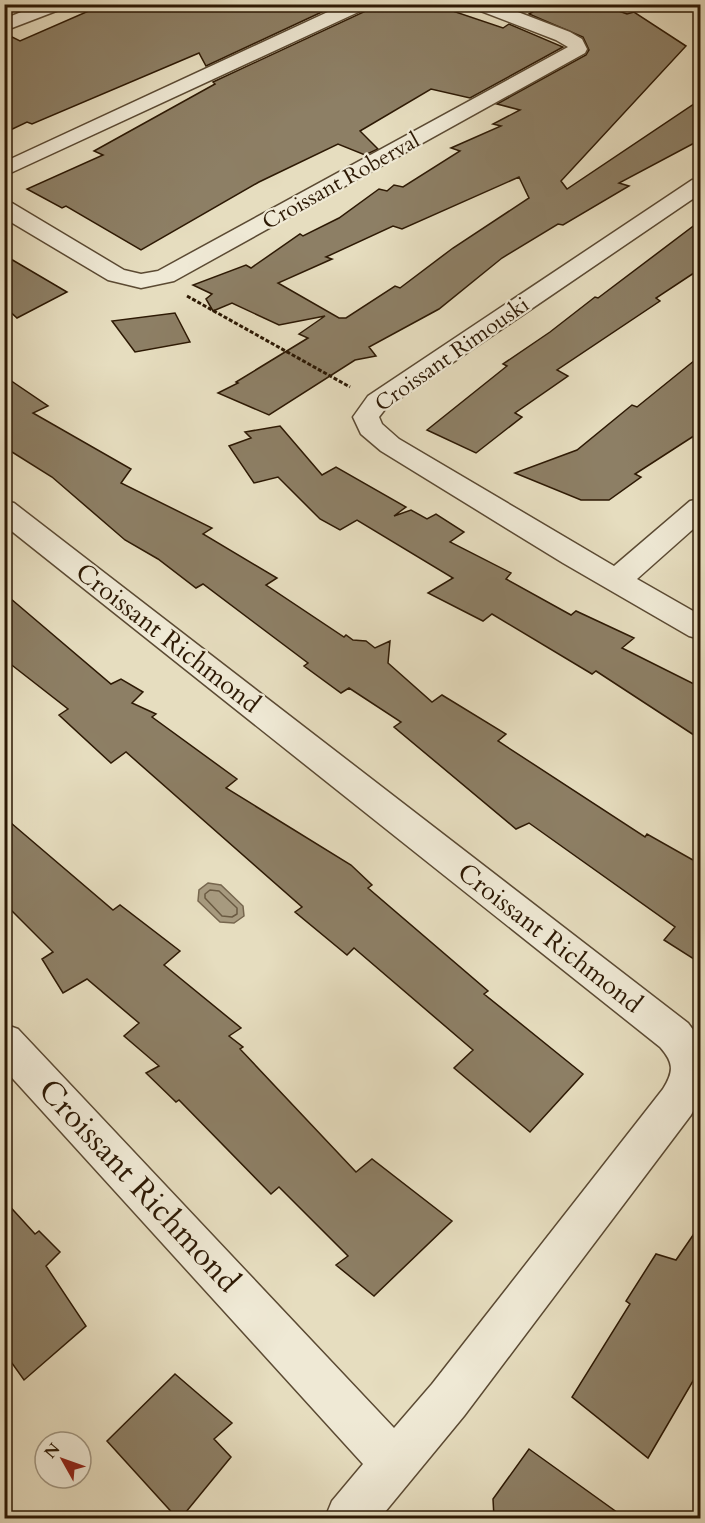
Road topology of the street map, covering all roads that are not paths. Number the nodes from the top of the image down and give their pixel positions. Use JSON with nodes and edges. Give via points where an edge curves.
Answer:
{"nodes":[{"id":1,"x":58,"y":4,"type":"edge"},
{"id":2,"x":362,"y":4,"type":"edge"},
{"id":3,"x":479,"y":4,"type":"edge"},
{"id":4,"x":4,"y":26,"type":"edge"},
{"id":5,"x":4,"y":170,"type":"edge"},
{"id":6,"x":700,"y":185,"type":"edge"},
{"id":7,"x":4,"y":208,"type":"edge"},
{"id":8,"x":700,"y":508,"type":"edge"},
{"id":9,"x":4,"y":510,"type":"edge"},
{"id":10,"x":616,"y":581,"type":"junction"},
{"id":11,"x":700,"y":628,"type":"edge"},
{"id":12,"x":4,"y":1041,"type":"edge"},
{"id":13,"x":395,"y":1464,"type":"junction"},
{"id":14,"x":349,"y":1518,"type":"edge"}],
"edges":[{"from":1,"to":4,"type":"street"},
{"from":2,"to":5,"type":"street"},
{"from":3,"to":7,"type":"street","name":"Croissant Roberval","via":[[563,36],[578,49],[166,276],[146,282],[116,275]]},
{"from":6,"to":10,"type":"street","name":"Croissant Rimouski","via":[[377,402],[366,417],[370,428],[390,445]]},
{"from":8,"to":10,"type":"street"},
{"from":9,"to":13,"type":"street","name":"Croissant Richmond","via":[[674,1035],[692,1059],[693,1074],[677,1102]]},
{"from":10,"to":11,"type":"street","name":"Croissant Rimouski"},
{"from":12,"to":13,"type":"street","name":"Croissant Richmond"},
{"from":13,"to":14,"type":"street","name":"Croissant Richmond"}]}
